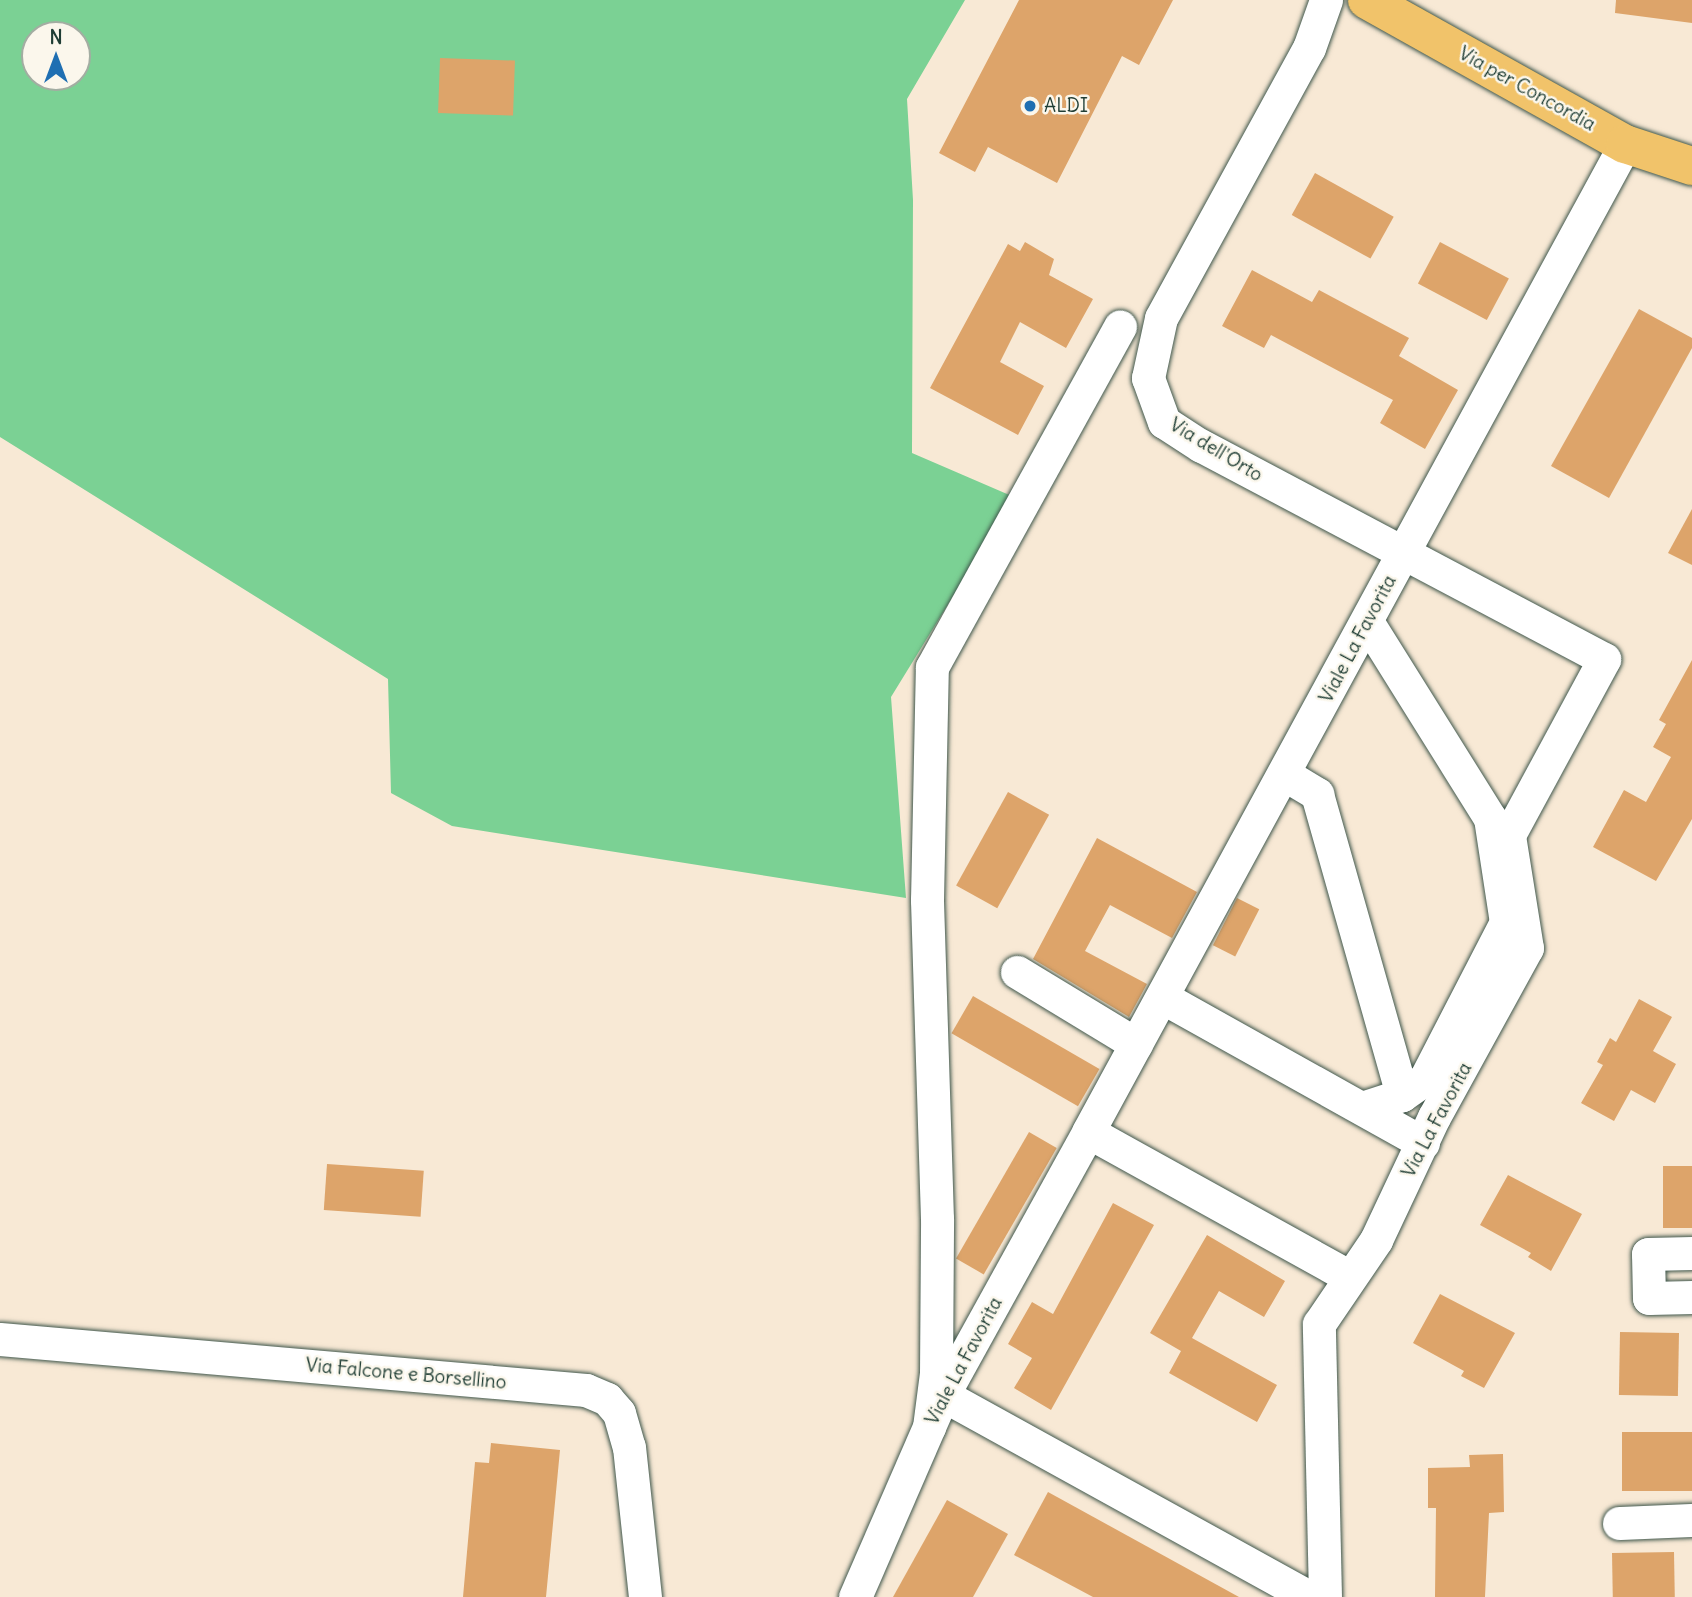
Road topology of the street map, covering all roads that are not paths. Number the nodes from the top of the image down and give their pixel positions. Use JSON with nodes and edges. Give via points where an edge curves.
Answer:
{"nodes":[{"id":1,"x":1326,"y":0,"type":"edge"},
{"id":2,"x":1367,"y":0,"type":"edge"},
{"id":3,"x":1410,"y":13,"type":"edge"},
{"id":4,"x":1625,"y":144,"type":"junction"},
{"id":5,"x":1692,"y":166,"type":"edge"},
{"id":6,"x":1120,"y":327,"type":"dead end"},
{"id":7,"x":1404,"y":554,"type":"junction"},
{"id":8,"x":1368,"y":624,"type":"junction"},
{"id":9,"x":1604,"y":659,"type":"joint"},
{"id":10,"x":1284,"y":774,"type":"junction"},
{"id":11,"x":1017,"y":972,"type":"dead end"},
{"id":12,"x":1162,"y":997,"type":"junction"},
{"id":13,"x":1136,"y":1044,"type":"junction"},
{"id":14,"x":1402,"y":1095,"type":"junction"},
{"id":15,"x":1362,"y":1108,"type":"junction"},
{"id":16,"x":1088,"y":1132,"type":"junction"},
{"id":17,"x":1423,"y":1143,"type":"junction"},
{"id":18,"x":1692,"y":1253,"type":"edge"},
{"id":19,"x":1350,"y":1277,"type":"junction"},
{"id":20,"x":1692,"y":1297,"type":"edge"},
{"id":21,"x":0,"y":1339,"type":"edge"},
{"id":22,"x":943,"y":1395,"type":"junction"},
{"id":23,"x":929,"y":1427,"type":"junction"},
{"id":24,"x":1692,"y":1520,"type":"edge"},
{"id":25,"x":1619,"y":1523,"type":"dead end"},
{"id":26,"x":645,"y":1597,"type":"edge"},
{"id":27,"x":855,"y":1597,"type":"edge"},
{"id":28,"x":1309,"y":1597,"type":"edge"},
{"id":29,"x":1325,"y":1597,"type":"edge"}],
"edges":[{"from":1,"to":7,"type":"street","name":"Via dell'Orto","via":[[1309,48],[1161,318],[1148,378],[1164,422]]},
{"from":2,"to":3,"type":"main road","name":"Via per Concordia"},
{"from":3,"to":4,"type":"main road","name":"Via per Concordia"},
{"from":4,"to":5,"type":"main road","name":"Via per Concordia"},
{"from":4,"to":7,"type":"street","name":"Viale La Favorita"},
{"from":6,"to":23,"type":"street","via":[[932,667],[927,900],[937,1219],[936,1373]]},
{"from":7,"to":8,"type":"street","name":"Viale La Favorita"},
{"from":7,"to":9,"type":"street","name":"Via dell'Orto"},
{"from":8,"to":10,"type":"street","name":"Viale La Favorita"},
{"from":8,"to":14,"type":"street","via":[[1490,818],[1506,922],[1425,1079]]},
{"from":9,"to":17,"type":"street","name":"Via La Favorita","via":[[1509,835],[1527,948]]},
{"from":10,"to":12,"type":"street","name":"Viale La Favorita"},
{"from":10,"to":14,"type":"street","via":[[1317,794]]},
{"from":11,"to":13,"type":"street"},
{"from":12,"to":13,"type":"street","name":"Viale La Favorita"},
{"from":12,"to":15,"type":"street"},
{"from":13,"to":16,"type":"street","name":"Viale La Favorita"},
{"from":14,"to":15,"type":"street"},
{"from":15,"to":17,"type":"street"},
{"from":16,"to":19,"type":"street"},
{"from":16,"to":22,"type":"street","name":"Viale La Favorita"},
{"from":17,"to":19,"type":"street","name":"Via La Favorita","via":[[1376,1240]]},
{"from":18,"to":20,"type":"street","via":[[1648,1254],[1649,1298]]},
{"from":19,"to":29,"type":"street","name":"Via La Favorita","via":[[1319,1324]]},
{"from":21,"to":26,"type":"street","name":"Via Falcone e Borsellino","via":[[586,1390],[607,1399],[622,1424]]},
{"from":22,"to":23,"type":"street","name":"Viale La Favorita"},
{"from":22,"to":28,"type":"street"},
{"from":23,"to":27,"type":"street","name":"Viale La Favorita"},
{"from":24,"to":25,"type":"street"}]}
